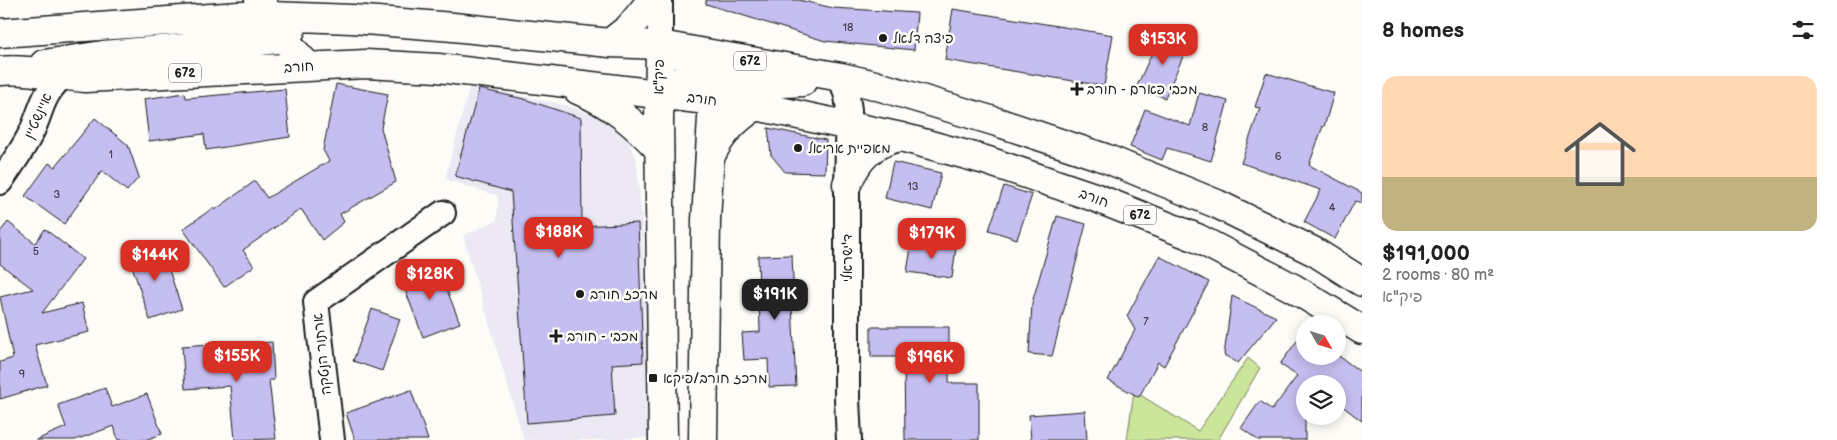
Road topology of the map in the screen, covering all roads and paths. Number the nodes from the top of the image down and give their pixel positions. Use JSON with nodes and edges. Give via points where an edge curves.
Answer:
{"nodes":[{"id":1,"x":349,"y":0,"type":"edge"},
{"id":2,"x":652,"y":0,"type":"edge"},
{"id":3,"x":660,"y":0,"type":"edge"},
{"id":4,"x":217,"y":9,"type":"edge"},
{"id":5,"x":280,"y":14,"type":"edge"},
{"id":6,"x":453,"y":27,"type":"junction"},
{"id":7,"x":0,"y":33,"type":"edge"},
{"id":8,"x":610,"y":43,"type":"junction"},
{"id":9,"x":660,"y":45,"type":"junction"},
{"id":10,"x":308,"y":66,"type":"junction"},
{"id":11,"x":5,"y":70,"type":"edge"},
{"id":12,"x":704,"y":75,"type":"junction"},
{"id":13,"x":62,"y":76,"type":"junction"},
{"id":14,"x":841,"y":77,"type":"junction"},
{"id":15,"x":550,"y":80,"type":"junction"},
{"id":16,"x":659,"y":94,"type":"junction"},
{"id":17,"x":714,"y":101,"type":"junction"},
{"id":18,"x":756,"y":106,"type":"junction"},
{"id":19,"x":850,"y":125,"type":"junction"},
{"id":20,"x":901,"y":137,"type":"junction"},
{"id":21,"x":659,"y":149,"type":"junction"},
{"id":22,"x":710,"y":158,"type":"junction"},
{"id":23,"x":0,"y":182,"type":"edge"},
{"id":24,"x":847,"y":184,"type":"junction"},
{"id":25,"x":443,"y":213,"type":"dead end"},
{"id":26,"x":1362,"y":282,"type":"edge"},
{"id":27,"x":1362,"y":330,"type":"edge"},
{"id":28,"x":332,"y":440,"type":"edge"},
{"id":29,"x":663,"y":440,"type":"edge"},
{"id":30,"x":703,"y":440,"type":"edge"},
{"id":31,"x":849,"y":440,"type":"edge"}],
"edges":[{"from":1,"to":6,"type":"main road"},
{"from":2,"to":8,"type":"main road","via":[[629,28]]},
{"from":3,"to":9,"type":"street"},
{"from":4,"to":5,"type":"main road","number":"672"},
{"from":4,"to":7,"type":"main road","number":"672"},
{"from":5,"to":6,"type":"main road","number":"672"},
{"from":5,"to":10,"type":"main road","via":[[293,50]]},
{"from":5,"to":11,"type":"main road","via":[[245,43],[103,54]]},
{"from":6,"to":8,"type":"main road","number":"672"},
{"from":8,"to":9,"type":"main road","number":"672"},
{"from":9,"to":12,"type":"main road","name":"פיק\"א","via":[[689,60]]},
{"from":9,"to":14,"type":"main road","number":"672"},
{"from":9,"to":16,"type":"main road","name":"פיק\"א"},
{"from":10,"to":13,"type":"main road","name":"חורב","number":"672"},
{"from":10,"to":15,"type":"main road","name":"חורב","number":"672","via":[[366,64],[438,68]]},
{"from":11,"to":13,"type":"main road","name":"חורב","number":"672"},
{"from":12,"to":14,"type":"main road","via":[[764,83]]},
{"from":12,"to":16,"type":"main road","via":[[676,82]]},
{"from":12,"to":17,"type":"main road","name":"פיק\"א"},
{"from":13,"to":23,"type":"street","name":"איינשטיין","via":[[45,96],[32,132]]},
{"from":14,"to":19,"type":"street","name":"ד'ישראלי"},
{"from":14,"to":26,"type":"main road","number":"672","via":[[997,122],[1105,158],[1217,204],[1315,252]]},
{"from":15,"to":16,"type":"main road","name":"חורב","number":"672"},
{"from":15,"to":21,"type":"main road","via":[[612,107],[635,124]]},
{"from":16,"to":17,"type":"main road","name":"חורב","number":"672"},
{"from":16,"to":21,"type":"main road","name":"פיק\"א"},
{"from":17,"to":18,"type":"main road","name":"חורב","number":"672"},
{"from":17,"to":22,"type":"main road","name":"פיק\"א"},
{"from":18,"to":19,"type":"main road","name":"חורב","number":"672"},
{"from":18,"to":22,"type":"main road","via":[[724,134]]},
{"from":19,"to":20,"type":"main road","name":"חורב","number":"672"},
{"from":19,"to":24,"type":"street","name":"ד'ישראלי"},
{"from":20,"to":24,"type":"main road","via":[[883,142],[865,154]]},
{"from":20,"to":27,"type":"main road","name":"חורב","number":"672","via":[[984,160],[1094,197],[1197,238],[1293,288]]},
{"from":21,"to":29,"type":"main road","name":"פיק\"א"},
{"from":22,"to":30,"type":"main road","name":"פיק\"א"},
{"from":24,"to":31,"type":"street","name":"ד'ישראלי"},
{"from":25,"to":28,"type":"street","name":"ארתור הנטקה","via":[[316,302]]}]}
